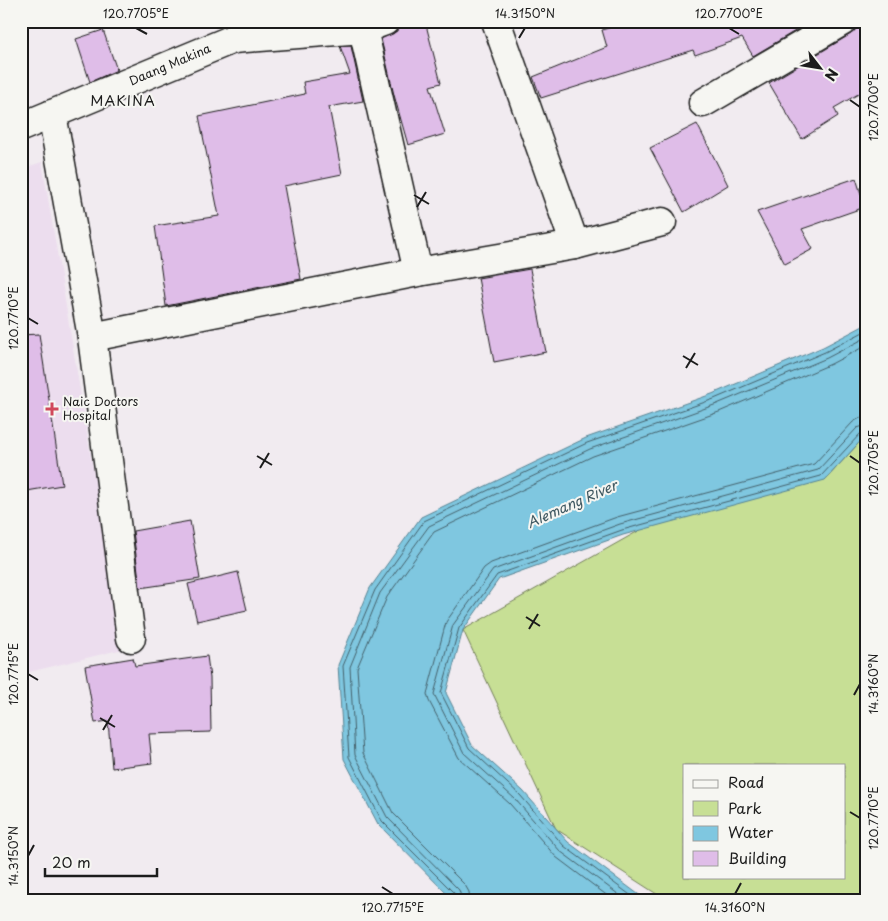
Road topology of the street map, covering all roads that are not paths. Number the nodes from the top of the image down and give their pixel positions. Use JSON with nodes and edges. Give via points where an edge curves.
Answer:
{"nodes":[{"id":1,"x":260,"y":21,"type":"edge"},
{"id":2,"x":496,"y":21,"type":"edge"},
{"id":3,"x":843,"y":21,"type":"edge"},
{"id":4,"x":374,"y":25,"type":"edge"},
{"id":5,"x":233,"y":39,"type":"junction"},
{"id":6,"x":703,"y":103,"type":"dead end"},
{"id":7,"x":52,"y":114,"type":"junction"},
{"id":8,"x":21,"y":127,"type":"edge"},
{"id":9,"x":662,"y":222,"type":"dead end"},
{"id":10,"x":575,"y":245,"type":"junction"},
{"id":11,"x":418,"y":272,"type":"junction"},
{"id":12,"x":92,"y":337,"type":"junction"},
{"id":13,"x":131,"y":638,"type":"dead end"}],
"edges":[{"from":1,"to":5,"type":"street","name":"Daang Makina"},
{"from":2,"to":10,"type":"street"},
{"from":3,"to":6,"type":"street"},
{"from":4,"to":5,"type":"street"},
{"from":4,"to":11,"type":"street"},
{"from":5,"to":7,"type":"street","name":"Daang Makina"},
{"from":7,"to":8,"type":"street","name":"Daang Makina"},
{"from":7,"to":12,"type":"street"},
{"from":9,"to":10,"type":"street"},
{"from":10,"to":11,"type":"street"},
{"from":11,"to":12,"type":"street"},
{"from":12,"to":13,"type":"street"}]}
